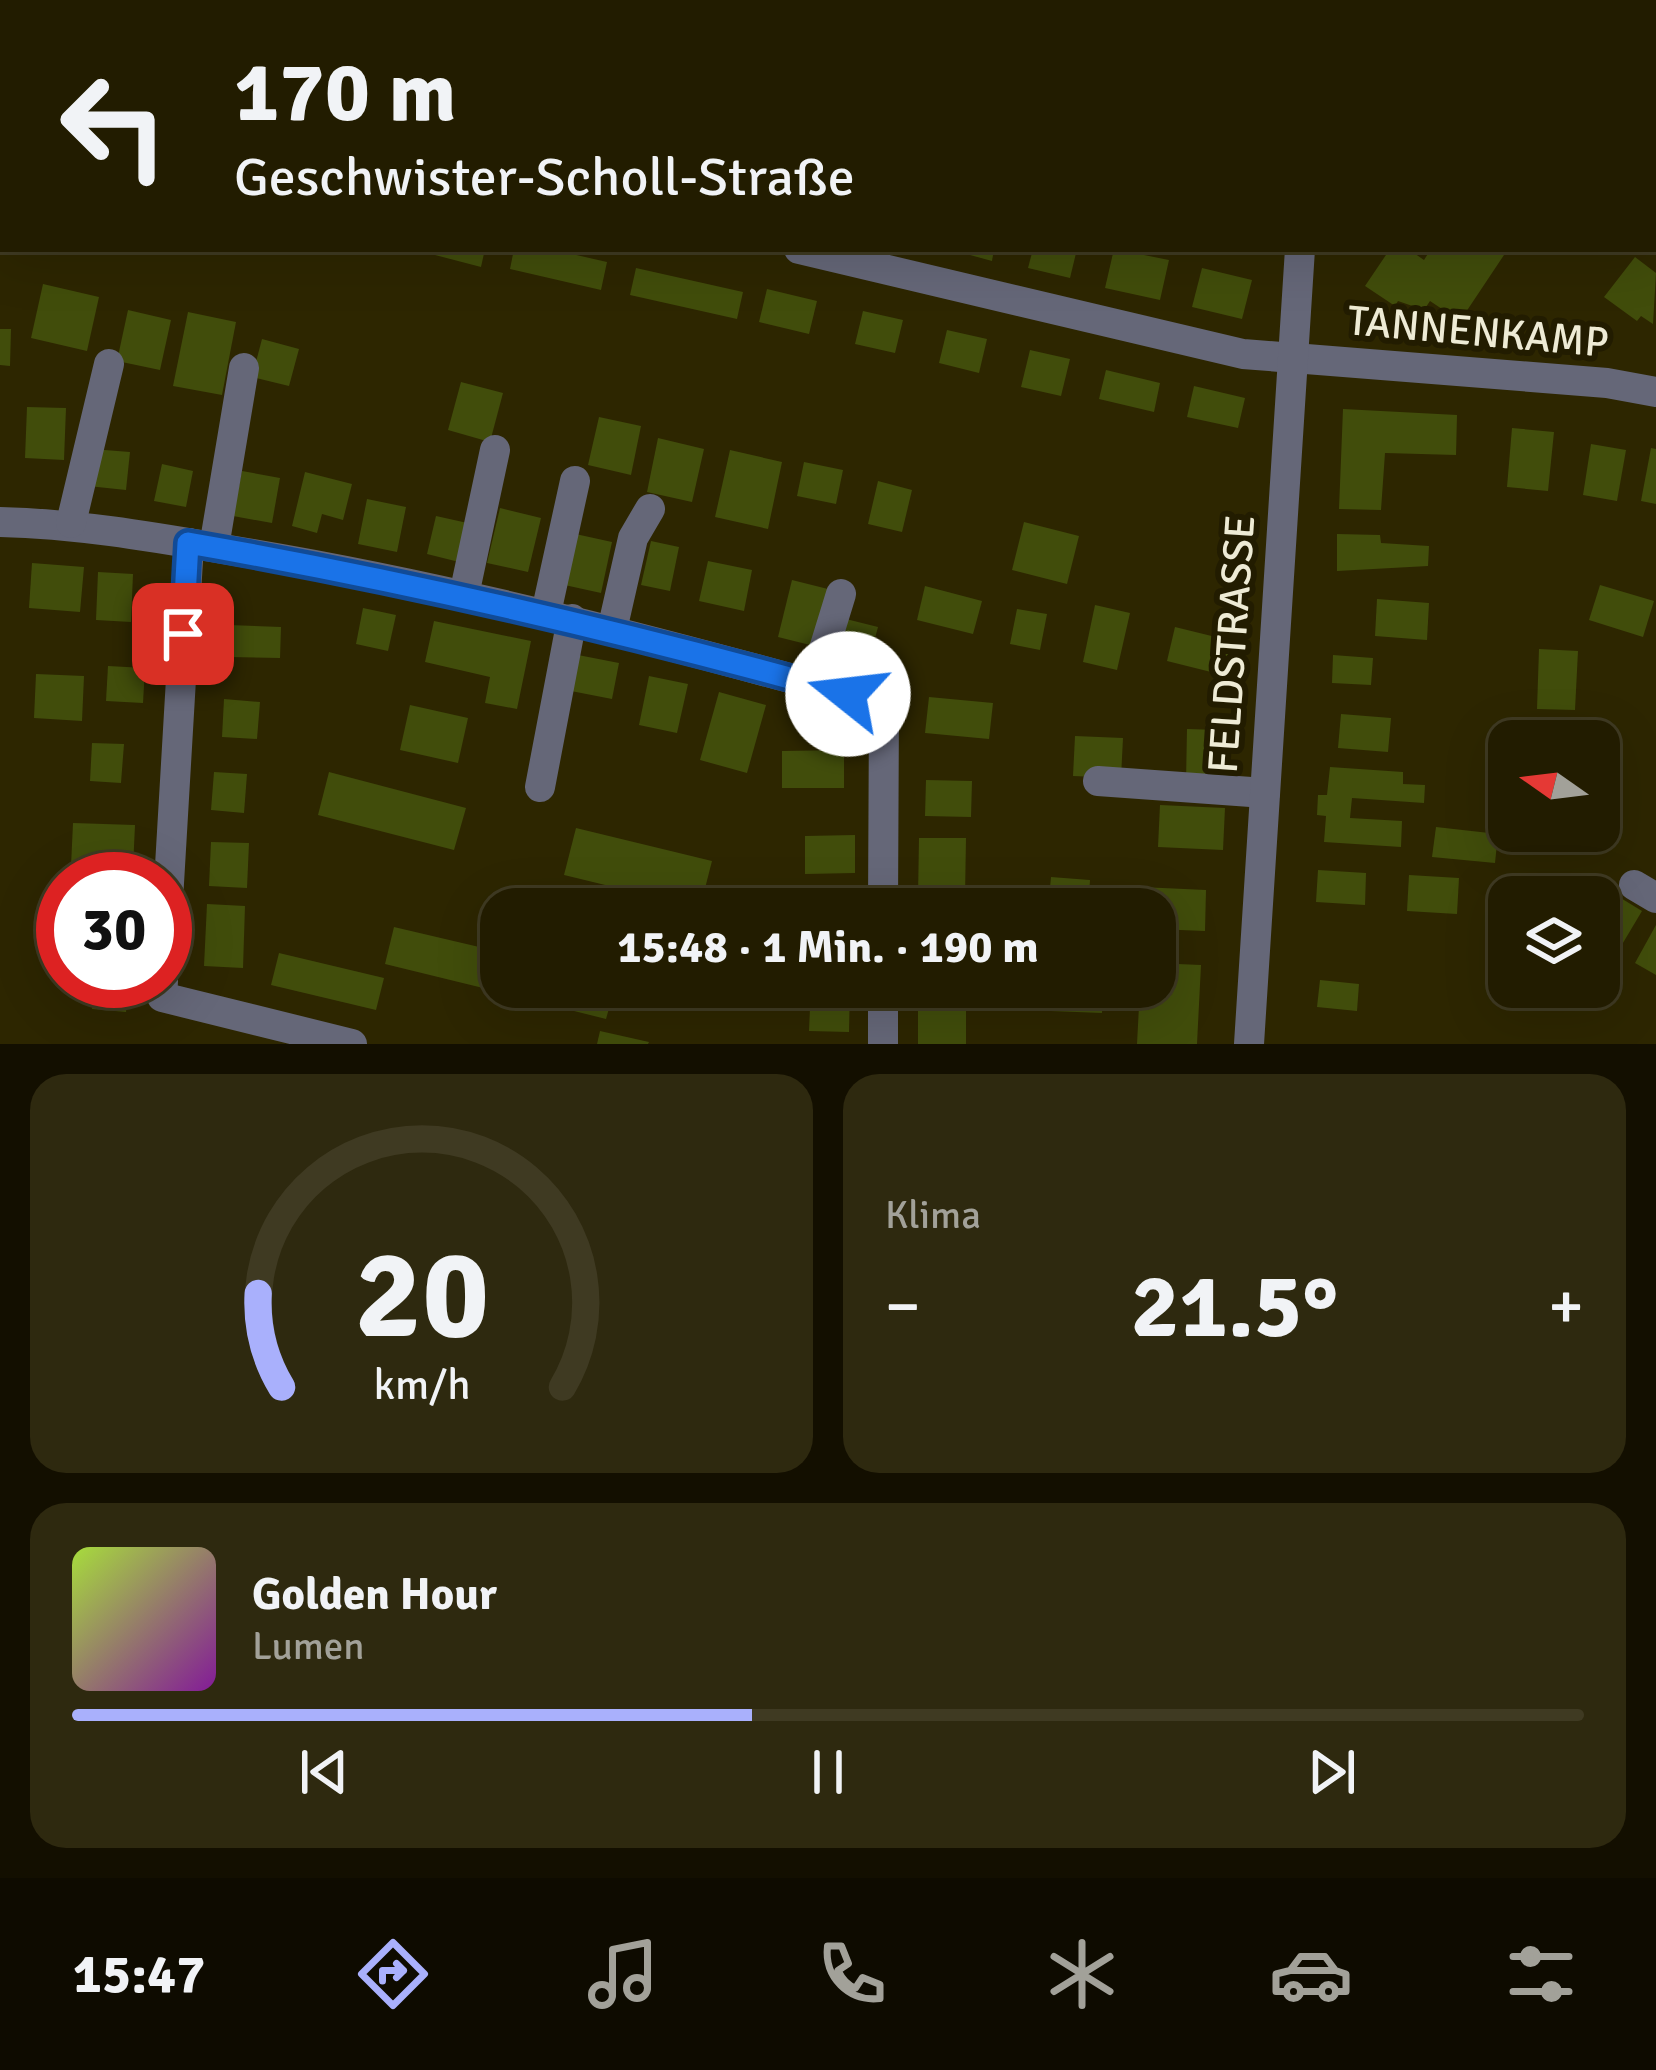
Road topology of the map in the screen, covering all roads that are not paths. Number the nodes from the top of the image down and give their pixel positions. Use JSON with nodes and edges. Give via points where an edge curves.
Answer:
{"nodes":[{"id":1,"x":1300,"y":252,"type":"edge"},
{"id":2,"x":843,"y":254,"type":"edge"},
{"id":3,"x":1293,"y":360,"type":"junction"},
{"id":4,"x":109,"y":364,"type":"dead end"},
{"id":5,"x":244,"y":368,"type":"dead end"},
{"id":6,"x":1656,"y":392,"type":"edge"},
{"id":7,"x":496,"y":449,"type":"dead end"},
{"id":8,"x":575,"y":481,"type":"dead end"},
{"id":9,"x":650,"y":509,"type":"dead end"},
{"id":10,"x":0,"y":521,"type":"edge"},
{"id":11,"x":71,"y":523,"type":"junction"},
{"id":12,"x":201,"y":545,"type":"junction"},
{"id":13,"x":841,"y":594,"type":"dead end"},
{"id":14,"x":464,"y":595,"type":"junction"},
{"id":15,"x":559,"y":616,"type":"junction"},
{"id":16,"x":612,"y":630,"type":"junction"},
{"id":17,"x":813,"y":685,"type":"junction"},
{"id":18,"x":1097,"y":781,"type":"dead end"},
{"id":19,"x":540,"y":787,"type":"dead end"},
{"id":20,"x":1265,"y":794,"type":"junction"},
{"id":21,"x":174,"y":852,"type":"edge"},
{"id":22,"x":883,"y":888,"type":"edge"},
{"id":23,"x":192,"y":997,"type":"edge"},
{"id":24,"x":883,"y":1008,"type":"edge"},
{"id":25,"x":352,"y":1044,"type":"edge"},
{"id":26,"x":883,"y":1044,"type":"edge"},
{"id":27,"x":1249,"y":1044,"type":"edge"}],
"edges":[{"from":1,"to":3,"type":"street","name":"FELDSTRASSE"},
{"from":2,"to":3,"type":"street","name":"TANNENKAMP"},
{"from":3,"to":6,"type":"street","name":"TANNENKAMP"},
{"from":3,"to":20,"type":"street","name":"FELDSTRASSE"},
{"from":4,"to":11,"type":"street"},
{"from":5,"to":12,"type":"street"},
{"from":7,"to":14,"type":"street"},
{"from":8,"to":15,"type":"street"},
{"from":9,"to":16,"type":"street","via":[[633,538]]},
{"from":10,"to":11,"type":"street"},
{"from":11,"to":12,"type":"street"},
{"from":12,"to":14,"type":"street"},
{"from":12,"to":21,"type":"street"},
{"from":13,"to":17,"type":"street"},
{"from":14,"to":15,"type":"street"},
{"from":15,"to":16,"type":"street"},
{"from":15,"to":19,"type":"street"},
{"from":16,"to":17,"type":"street"},
{"from":17,"to":22,"type":"street","via":[[884,704]]},
{"from":18,"to":20,"type":"street"},
{"from":20,"to":27,"type":"street","name":"FELDSTRASSE"},
{"from":23,"to":25,"type":"street"},
{"from":24,"to":26,"type":"street"}]}
